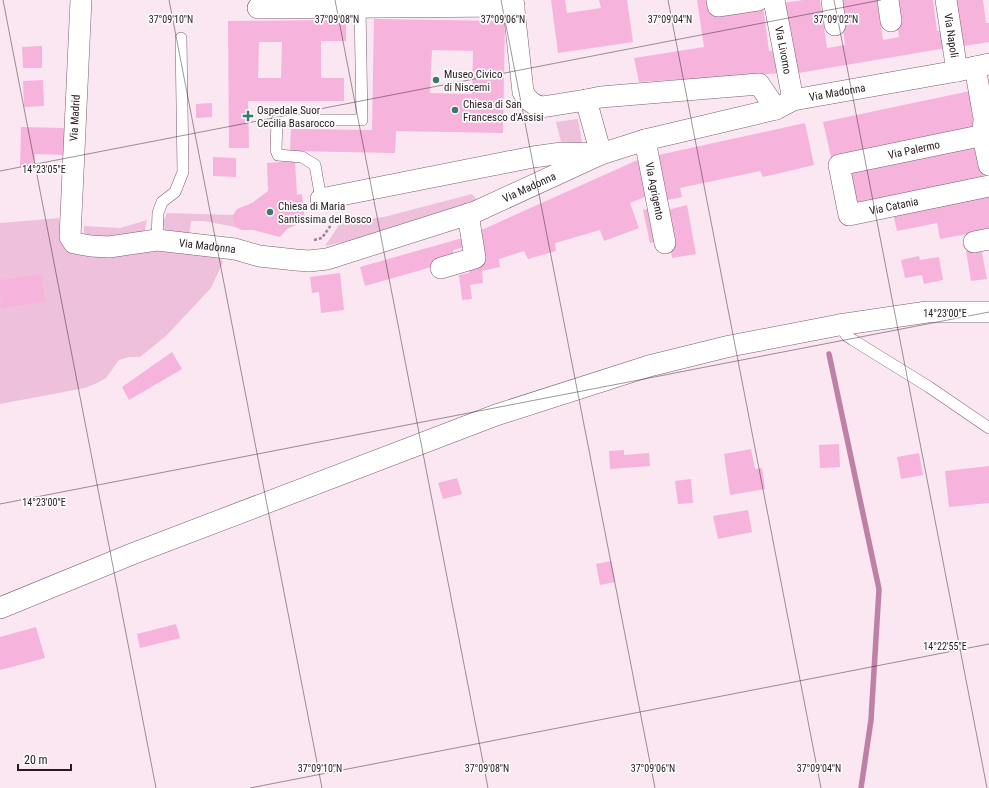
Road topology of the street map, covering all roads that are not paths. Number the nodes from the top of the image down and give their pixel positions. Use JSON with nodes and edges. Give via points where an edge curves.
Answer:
{"nodes":[{"id":1,"x":80,"y":0,"type":"edge"},
{"id":2,"x":758,"y":0,"type":"edge"},
{"id":3,"x":774,"y":0,"type":"edge"},
{"id":4,"x":832,"y":0,"type":"edge"},
{"id":5,"x":888,"y":0,"type":"edge"},
{"id":6,"x":946,"y":0,"type":"edge"},
{"id":7,"x":417,"y":3,"type":"edge"},
{"id":8,"x":514,"y":3,"type":"edge"},
{"id":9,"x":718,"y":3,"type":"edge"},
{"id":10,"x":360,"y":4,"type":"edge"},
{"id":11,"x":258,"y":8,"type":"dead end"},
{"id":12,"x":891,"y":21,"type":"dead end"},
{"id":13,"x":835,"y":25,"type":"dead end"},
{"id":14,"x":181,"y":38,"type":"dead end"},
{"id":15,"x":974,"y":67,"type":"edge"},
{"id":16,"x":586,"y":100,"type":"junction"},
{"id":17,"x":784,"y":105,"type":"junction"},
{"id":18,"x":986,"y":135,"type":"edge"},
{"id":19,"x":645,"y":140,"type":"junction"},
{"id":20,"x":601,"y":154,"type":"junction"},
{"id":21,"x":839,"y":165,"type":"joint"},
{"id":22,"x":989,"y":165,"type":"edge"},
{"id":23,"x":989,"y":186,"type":"edge"},
{"id":24,"x":327,"y":198,"type":"joint"},
{"id":25,"x":468,"y":214,"type":"junction"},
{"id":26,"x":70,"y":237,"type":"joint"},
{"id":27,"x":158,"y":240,"type":"junction"},
{"id":28,"x":665,"y":243,"type":"dead end"},
{"id":29,"x":441,"y":268,"type":"dead end"},
{"id":30,"x":989,"y":312,"type":"edge"},
{"id":31,"x":839,"y":325,"type":"junction"},
{"id":32,"x":989,"y":428,"type":"edge"},
{"id":33,"x":0,"y":608,"type":"edge"}],
"edges":[{"from":1,"to":26,"type":"street","name":"Via Madrid"},
{"from":2,"to":9,"type":"street"},
{"from":3,"to":17,"type":"street","name":"Via Livorno"},
{"from":4,"to":13,"type":"street"},
{"from":5,"to":12,"type":"street"},
{"from":6,"to":15,"type":"street","name":"Via Napoli"},
{"from":7,"to":8,"type":"street"},
{"from":7,"to":10,"type":"street"},
{"from":8,"to":16,"type":"street","via":[[522,86],[526,98],[536,106],[542,107]]},
{"from":10,"to":11,"type":"street"},
{"from":10,"to":24,"type":"lane","via":[[362,120],[277,120],[278,155],[302,157],[315,165]]},
{"from":14,"to":27,"type":"lane","via":[[183,172],[175,192],[162,202],[158,213]]},
{"from":15,"to":17,"type":"street","name":"Via Madonna"},
{"from":15,"to":18,"type":"street","name":"Via Napoli"},
{"from":16,"to":17,"type":"street","via":[[759,84]]},
{"from":16,"to":20,"type":"street"},
{"from":17,"to":19,"type":"street","name":"Via Madonna"},
{"from":18,"to":21,"type":"street","name":"Via Palermo"},
{"from":18,"to":22,"type":"street","name":"Via Napoli"},
{"from":19,"to":20,"type":"street","name":"Via Madonna"},
{"from":19,"to":28,"type":"street","name":"Via Agrigento"},
{"from":20,"to":24,"type":"street","via":[[562,153],[533,157]]},
{"from":20,"to":25,"type":"street","name":"Via Madonna"},
{"from":21,"to":23,"type":"street","name":"Via Catania","via":[[849,215]]},
{"from":25,"to":27,"type":"street","name":"Via Madonna","via":[[327,259],[308,261]]},
{"from":25,"to":29,"type":"street","via":[[475,258]]},
{"from":26,"to":27,"type":"street","name":"Via Madonna","via":[[74,243],[109,247]]},
{"from":30,"to":31,"type":"street","via":[[927,312]]},
{"from":31,"to":32,"type":"lane","via":[[847,336]]},
{"from":31,"to":33,"type":"street","via":[[730,346],[649,366],[496,415],[132,554]]}]}
